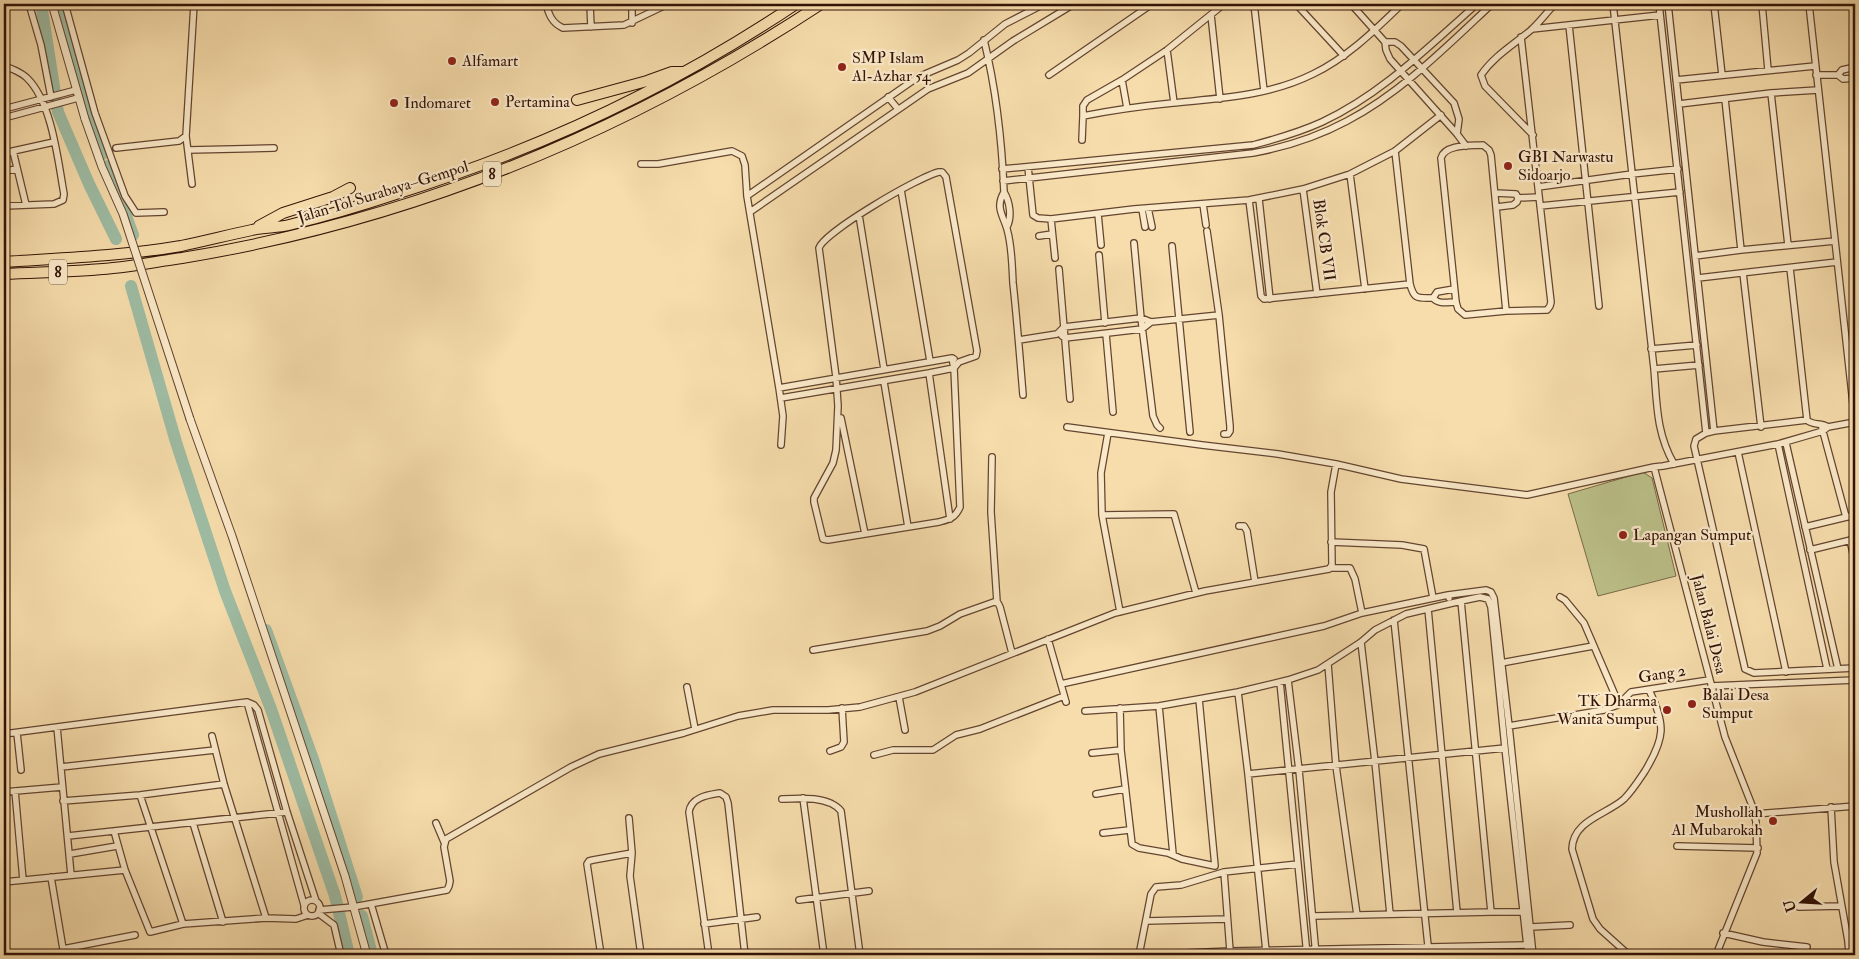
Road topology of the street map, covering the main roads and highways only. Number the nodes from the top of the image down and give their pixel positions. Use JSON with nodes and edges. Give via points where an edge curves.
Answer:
{"nodes":[{"id":1,"x":796,"y":4,"type":"edge"},
{"id":2,"x":820,"y":4,"type":"edge"},
{"id":3,"x":685,"y":71,"type":"junction"},
{"id":4,"x":577,"y":100,"type":"dead end"},
{"id":5,"x":350,"y":188,"type":"dead end"},
{"id":6,"x":254,"y":229,"type":"junction"},
{"id":7,"x":4,"y":262,"type":"edge"},
{"id":8,"x":4,"y":274,"type":"edge"}],
"edges":[{"from":1,"to":3,"type":"highway","name":"Jalan Tol Surabaya–Gempol","number":"8"},
{"from":2,"to":8,"type":"highway","name":"Jalan Tol Surabaya–Gempol","number":"8","via":[[714,70],[654,102],[576,140],[438,194],[355,220],[263,243],[112,269]]},
{"from":3,"to":4,"type":"highway"},
{"from":3,"to":6,"type":"highway","name":"Jalan Tol Surabaya–Gempol","number":"8","via":[[645,94],[511,154],[354,208],[287,226]]},
{"from":5,"to":6,"type":"highway"},
{"from":6,"to":7,"type":"highway","name":"Jalan Tol Surabaya–Gempol","number":"8","via":[[180,246]]}]}
